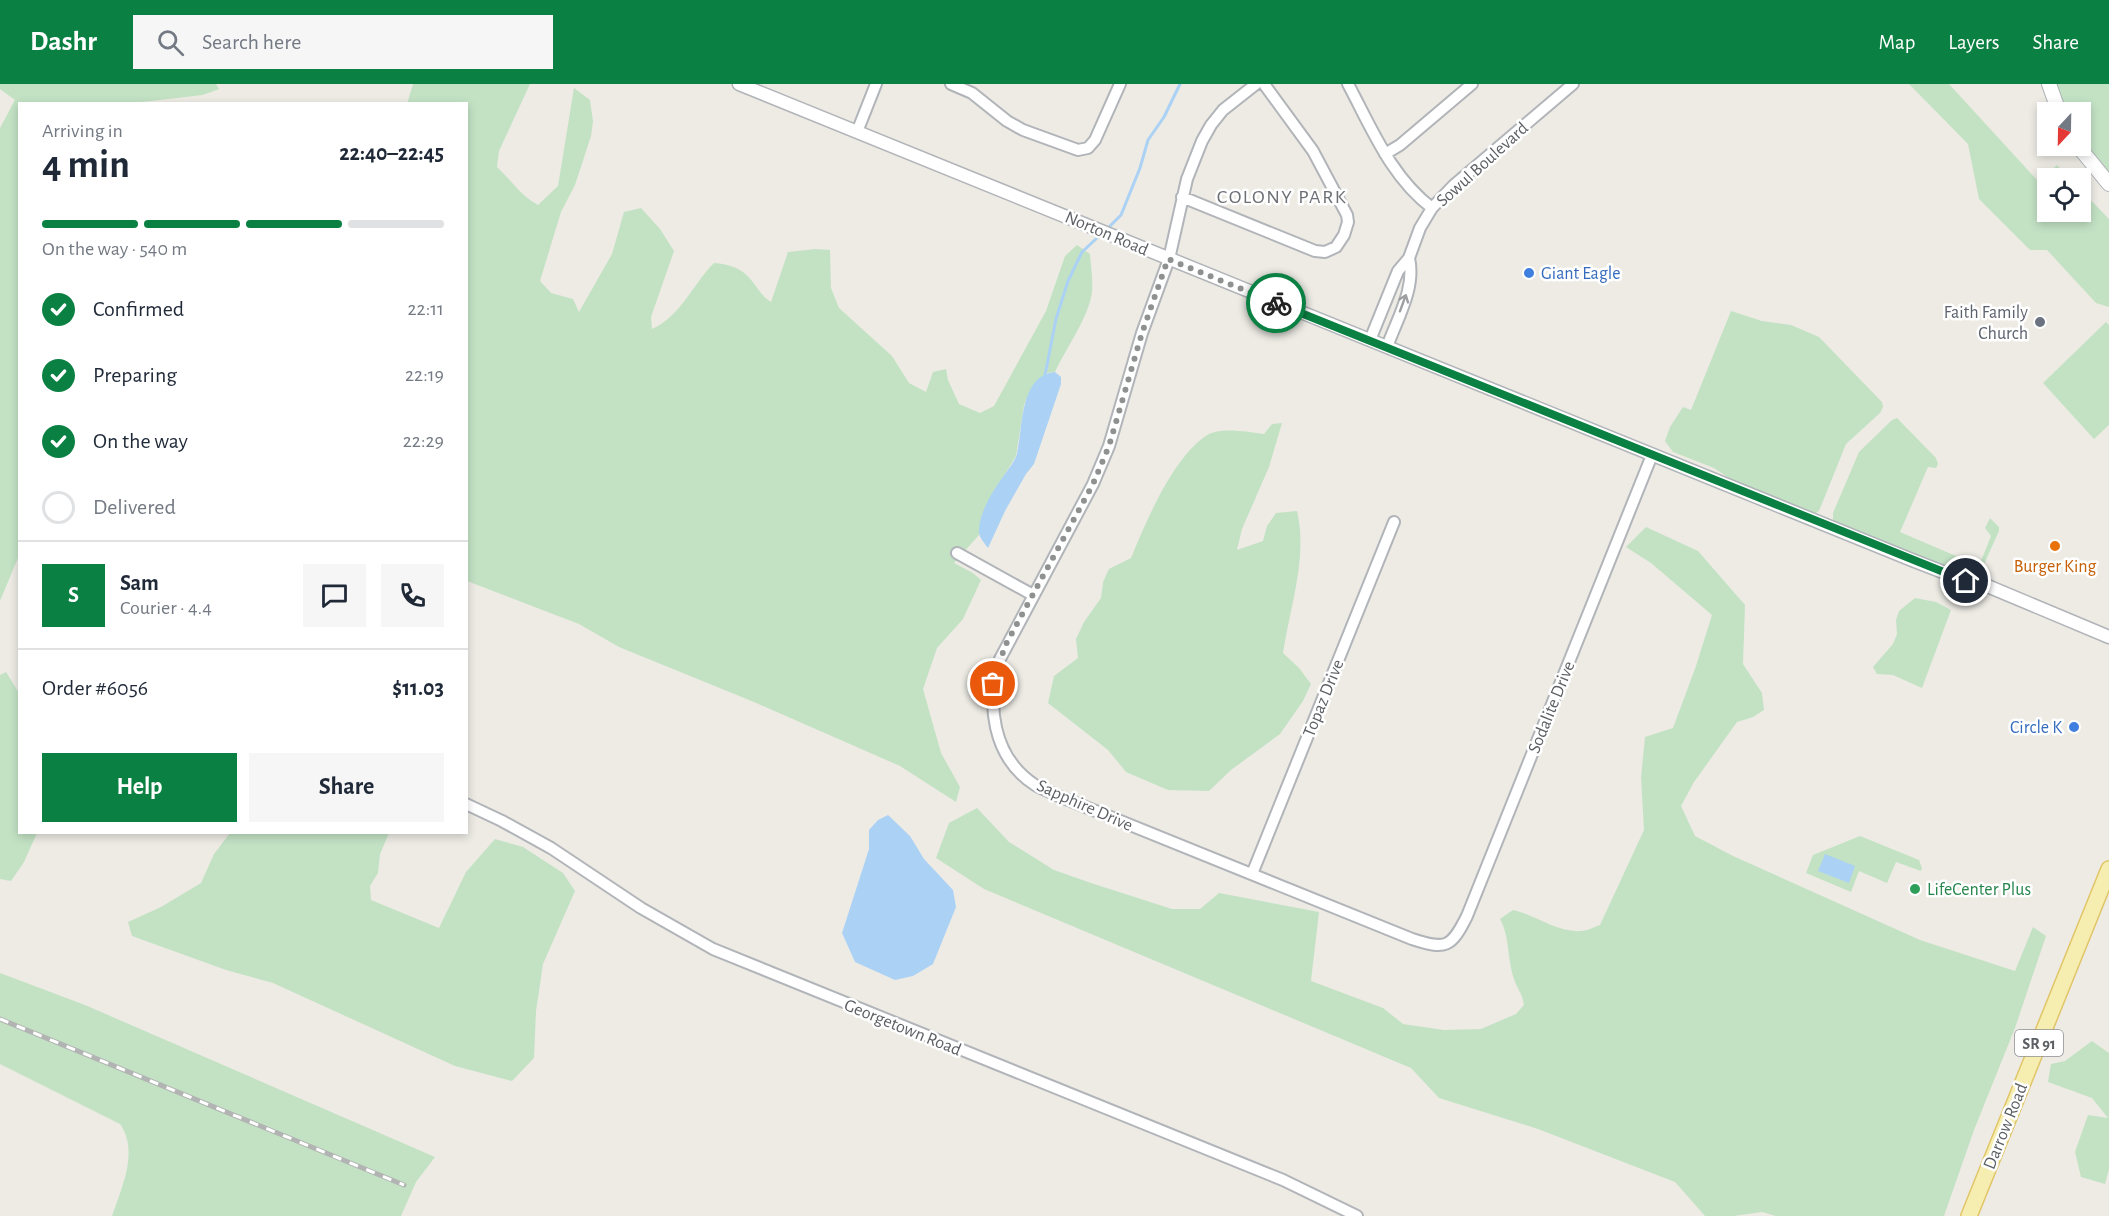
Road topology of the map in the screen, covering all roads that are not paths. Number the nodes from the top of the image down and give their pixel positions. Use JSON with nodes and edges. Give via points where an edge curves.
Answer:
{"nodes":[{"id":1,"x":739,"y":84,"type":"edge"},
{"id":2,"x":876,"y":84,"type":"edge"},
{"id":3,"x":951,"y":84,"type":"edge"},
{"id":4,"x":1120,"y":84,"type":"edge"},
{"id":5,"x":1256,"y":84,"type":"edge"},
{"id":6,"x":1264,"y":84,"type":"edge"},
{"id":7,"x":1348,"y":84,"type":"edge"},
{"id":8,"x":1472,"y":84,"type":"edge"},
{"id":9,"x":1573,"y":84,"type":"edge"},
{"id":10,"x":2049,"y":84,"type":"edge"},
{"id":11,"x":2055,"y":102,"type":"edge"},
{"id":12,"x":857,"y":132,"type":"junction"},
{"id":13,"x":1385,"y":154,"type":"junction"},
{"id":14,"x":2086,"y":156,"type":"edge"},
{"id":15,"x":2109,"y":184,"type":"edge"},
{"id":16,"x":1182,"y":197,"type":"junction"},
{"id":17,"x":1432,"y":208,"type":"junction"},
{"id":18,"x":1408,"y":258,"type":"junction"},
{"id":19,"x":1168,"y":259,"type":"junction"},
{"id":20,"x":1370,"y":340,"type":"junction"},
{"id":21,"x":1387,"y":347,"type":"junction"},
{"id":22,"x":1652,"y":455,"type":"junction"},
{"id":23,"x":1394,"y":522,"type":"dead end"},
{"id":24,"x":957,"y":553,"type":"dead end"},
{"id":25,"x":1033,"y":595,"type":"junction"},
{"id":26,"x":2109,"y":637,"type":"edge"},
{"id":27,"x":468,"y":805,"type":"edge"},
{"id":28,"x":2109,"y":869,"type":"edge"},
{"id":29,"x":1252,"y":874,"type":"junction"},
{"id":30,"x":1436,"y":946,"type":"joint"},
{"id":31,"x":1357,"y":1216,"type":"edge"},
{"id":32,"x":1969,"y":1216,"type":"edge"}],
"edges":[{"from":1,"to":12,"type":"street","name":"Norton Road"},
{"from":2,"to":12,"type":"street"},
{"from":3,"to":4,"type":"street","via":[[972,93],[1007,121],[1078,150],[1092,144]]},
{"from":5,"to":16,"type":"street","name":"Sapphire Drive","via":[[1223,110],[1211,125]]},
{"from":6,"to":16,"type":"street","via":[[1313,151],[1346,211],[1348,222],[1339,243],[1329,251],[1315,251]]},
{"from":7,"to":13,"type":"street"},
{"from":8,"to":13,"type":"street"},
{"from":9,"to":17,"type":"street","name":"Sowul Boulevard"},
{"from":10,"to":11,"type":"main road"},
{"from":12,"to":19,"type":"street","name":"Norton Road"},
{"from":13,"to":17,"type":"street","via":[[1403,182]]},
{"from":14,"to":15,"type":"main road"},
{"from":16,"to":19,"type":"street","name":"Sapphire Drive"},
{"from":17,"to":18,"type":"street","name":"Sowul Boulevard"},
{"from":18,"to":20,"type":"street","name":"Sowul Boulevard","via":[[1398,271]]},
{"from":21,"to":18,"type":"street","name":"Sowul Boulevard","one_way":true,"via":[[1410,281]]},
{"from":19,"to":20,"type":"street","name":"Norton Road"},
{"from":19,"to":25,"type":"street","name":"Sapphire Drive","via":[[1109,446],[1093,484]]},
{"from":20,"to":21,"type":"street","name":"Norton Road"},
{"from":21,"to":22,"type":"street","name":"Norton Road"},
{"from":22,"to":26,"type":"street","name":"Norton Road"},
{"from":22,"to":30,"type":"street","name":"Sodalite Drive","via":[[1467,916],[1456,938]]},
{"from":23,"to":29,"type":"street","name":"Topaz Drive"},
{"from":24,"to":25,"type":"street"},
{"from":25,"to":29,"type":"street","name":"Sapphire Drive","via":[[1000,658],[991,699],[1001,744],[1016,768],[1034,784],[1056,795]]},
{"from":27,"to":31,"type":"street","name":"Georgetown Road","via":[[552,848],[641,908],[713,949],[1283,1180]]},
{"from":28,"to":32,"type":"main road","name":"Darrow Road","number":"SR 91"},
{"from":29,"to":30,"type":"street","name":"Sapphire Drive"}]}
